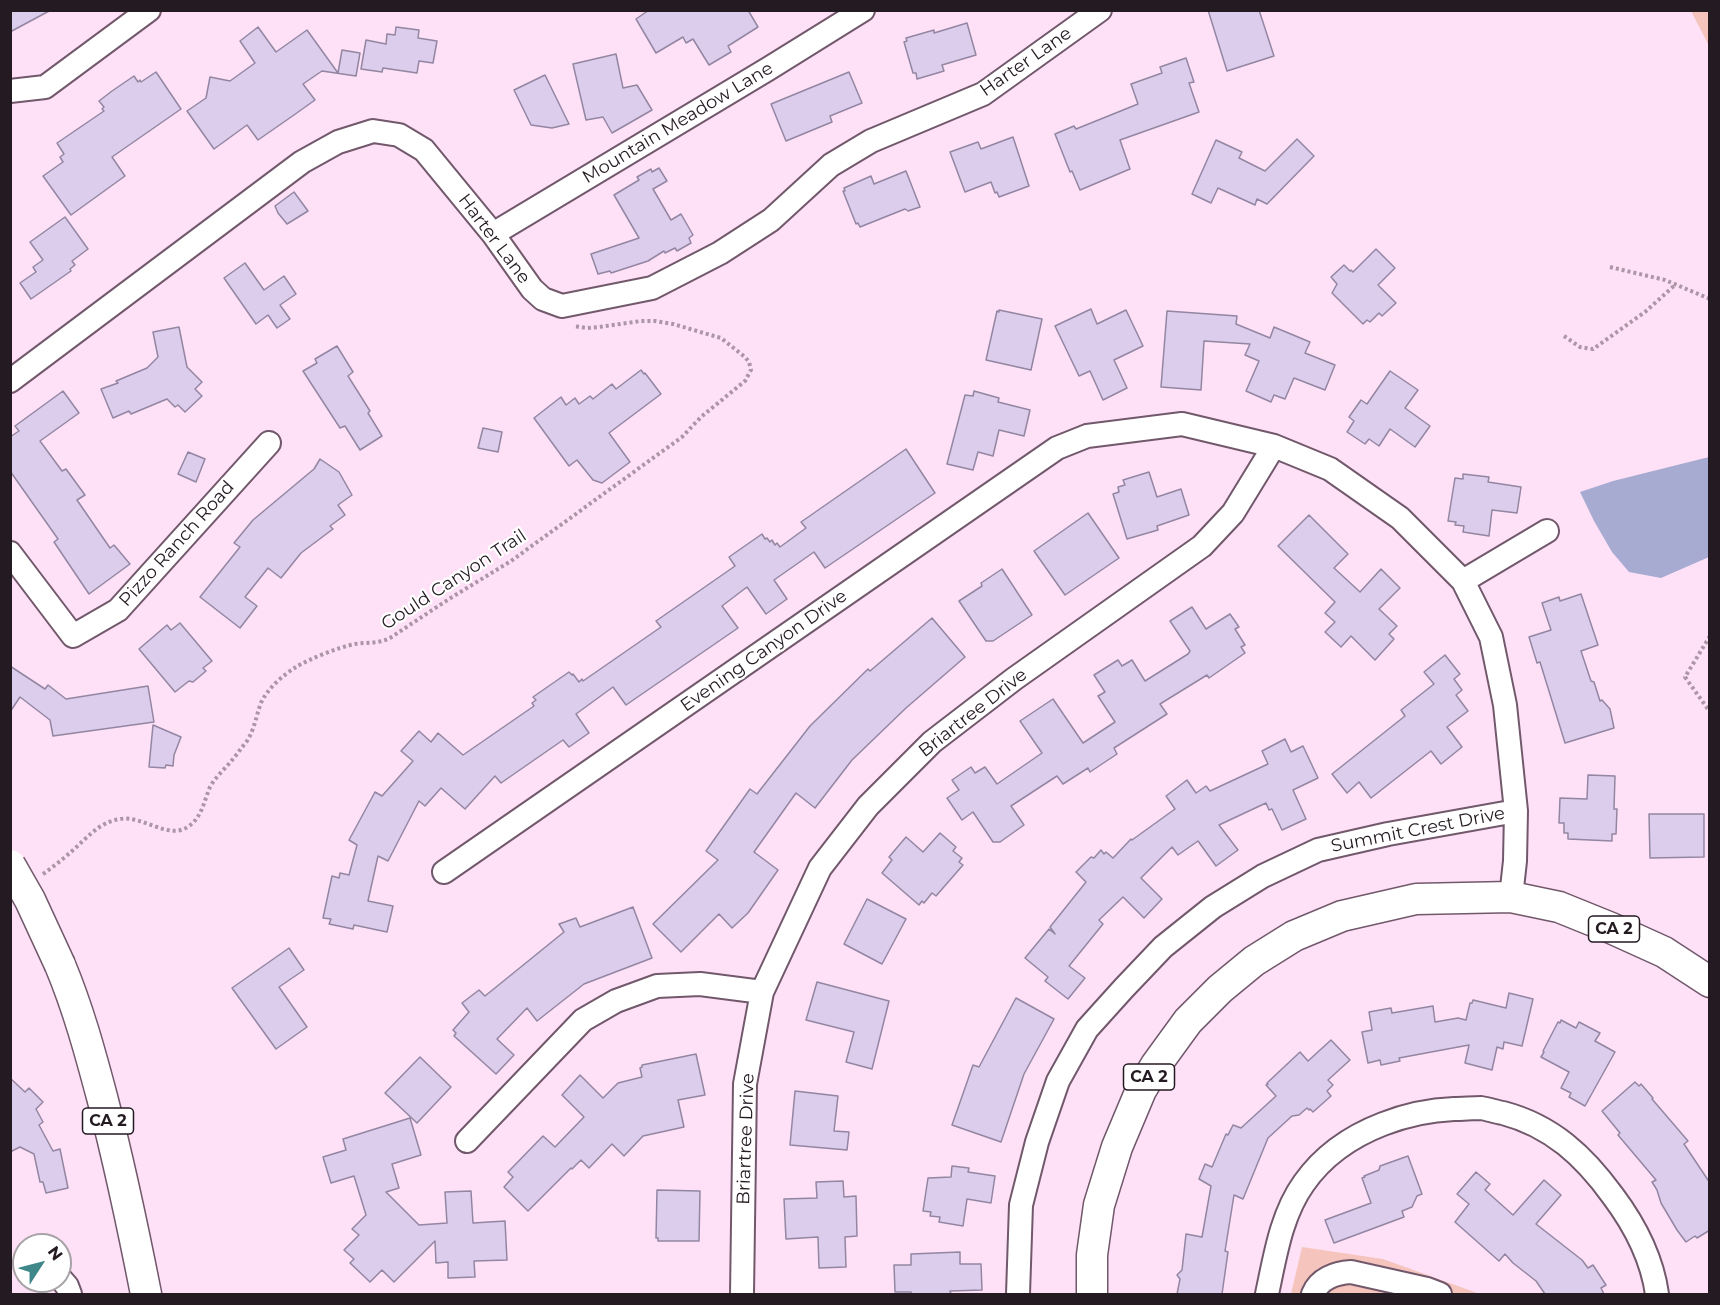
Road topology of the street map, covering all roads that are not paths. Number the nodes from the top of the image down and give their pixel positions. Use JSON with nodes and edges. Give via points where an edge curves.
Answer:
{"nodes":[{"id":1,"x":149,"y":10,"type":"edge"},
{"id":2,"x":862,"y":10,"type":"edge"},
{"id":3,"x":1100,"y":10,"type":"edge"},
{"id":4,"x":10,"y":91,"type":"edge"},
{"id":5,"x":494,"y":234,"type":"junction"},
{"id":6,"x":10,"y":381,"type":"edge"},
{"id":7,"x":269,"y":443,"type":"dead end"},
{"id":8,"x":1274,"y":446,"type":"junction"},
{"id":9,"x":1547,"y":531,"type":"dead end"},
{"id":10,"x":10,"y":553,"type":"edge"},
{"id":11,"x":1463,"y":581,"type":"junction"},
{"id":12,"x":1516,"y":811,"type":"junction"},
{"id":13,"x":10,"y":865,"type":"edge"},
{"id":14,"x":444,"y":872,"type":"dead end"},
{"id":15,"x":1511,"y":897,"type":"junction"},
{"id":16,"x":1710,"y":982,"type":"edge"},
{"id":17,"x":762,"y":992,"type":"junction"},
{"id":18,"x":467,"y":1141,"type":"dead end"},
{"id":19,"x":142,"y":1290,"type":"edge"},
{"id":20,"x":742,"y":1294,"type":"edge"},
{"id":21,"x":1018,"y":1294,"type":"edge"},
{"id":22,"x":1092,"y":1294,"type":"edge"},
{"id":23,"x":1267,"y":1294,"type":"edge"},
{"id":24,"x":1313,"y":1294,"type":"edge"},
{"id":25,"x":1440,"y":1294,"type":"edge"},
{"id":26,"x":1657,"y":1294,"type":"edge"}],
"edges":[{"from":1,"to":4,"type":"street","via":[[45,87]]},
{"from":2,"to":5,"type":"street","name":"Mountain Meadow Lane"},
{"from":3,"to":5,"type":"street","name":"Harter Lane","via":[[983,94],[872,141],[831,165],[771,220],[720,253],[652,288],[562,306],[543,299],[532,289]]},
{"from":5,"to":6,"type":"street","name":"Harter Lane","via":[[424,150],[399,135],[373,131],[338,142],[302,162]]},
{"from":7,"to":10,"type":"street","name":"Pizzo Ranch Road","via":[[118,610],[73,636]]},
{"from":8,"to":11,"type":"street","name":"Evening Canyon Drive","via":[[1330,469],[1400,518]]},
{"from":8,"to":14,"type":"street","name":"Evening Canyon Drive","via":[[1182,424],[1087,436],[1057,448]]},
{"from":8,"to":17,"type":"street","name":"Briartree Drive","via":[[1233,513],[1202,546],[932,742],[868,806],[820,868]]},
{"from":9,"to":11,"type":"street"},
{"from":11,"to":12,"type":"street","name":"Evening Canyon Drive","via":[[1491,637],[1505,705]]},
{"from":12,"to":15,"type":"street","name":"Evening Canyon Drive"},
{"from":12,"to":21,"type":"street","name":"Summit Crest Drive","via":[[1318,850],[1263,876],[1213,907],[1163,947],[1087,1029],[1058,1081],[1021,1205]]},
{"from":13,"to":19,"type":"main road","number":"CA 2","bridge":true,"via":[[30,900],[74,1000],[120,1167]]},
{"from":15,"to":16,"type":"main road","number":"CA 2","via":[[1559,907],[1611,928],[1664,952]]},
{"from":15,"to":22,"type":"main road","number":"CA 2","via":[[1416,899],[1342,916],[1274,948],[1220,989],[1173,1041],[1128,1118],[1099,1205],[1092,1255]]},
{"from":17,"to":18,"type":"street","via":[[700,984],[657,986],[615,1001],[583,1020]]},
{"from":17,"to":20,"type":"street","name":"Briartree Drive","via":[[744,1084]]},
{"from":23,"to":26,"type":"street","via":[[1277,1245],[1292,1202],[1323,1162],[1361,1134],[1403,1116],[1483,1108],[1547,1130],[1595,1171],[1625,1213],[1644,1249]]},
{"from":24,"to":25,"type":"street","via":[[1327,1278],[1351,1272]]}]}
